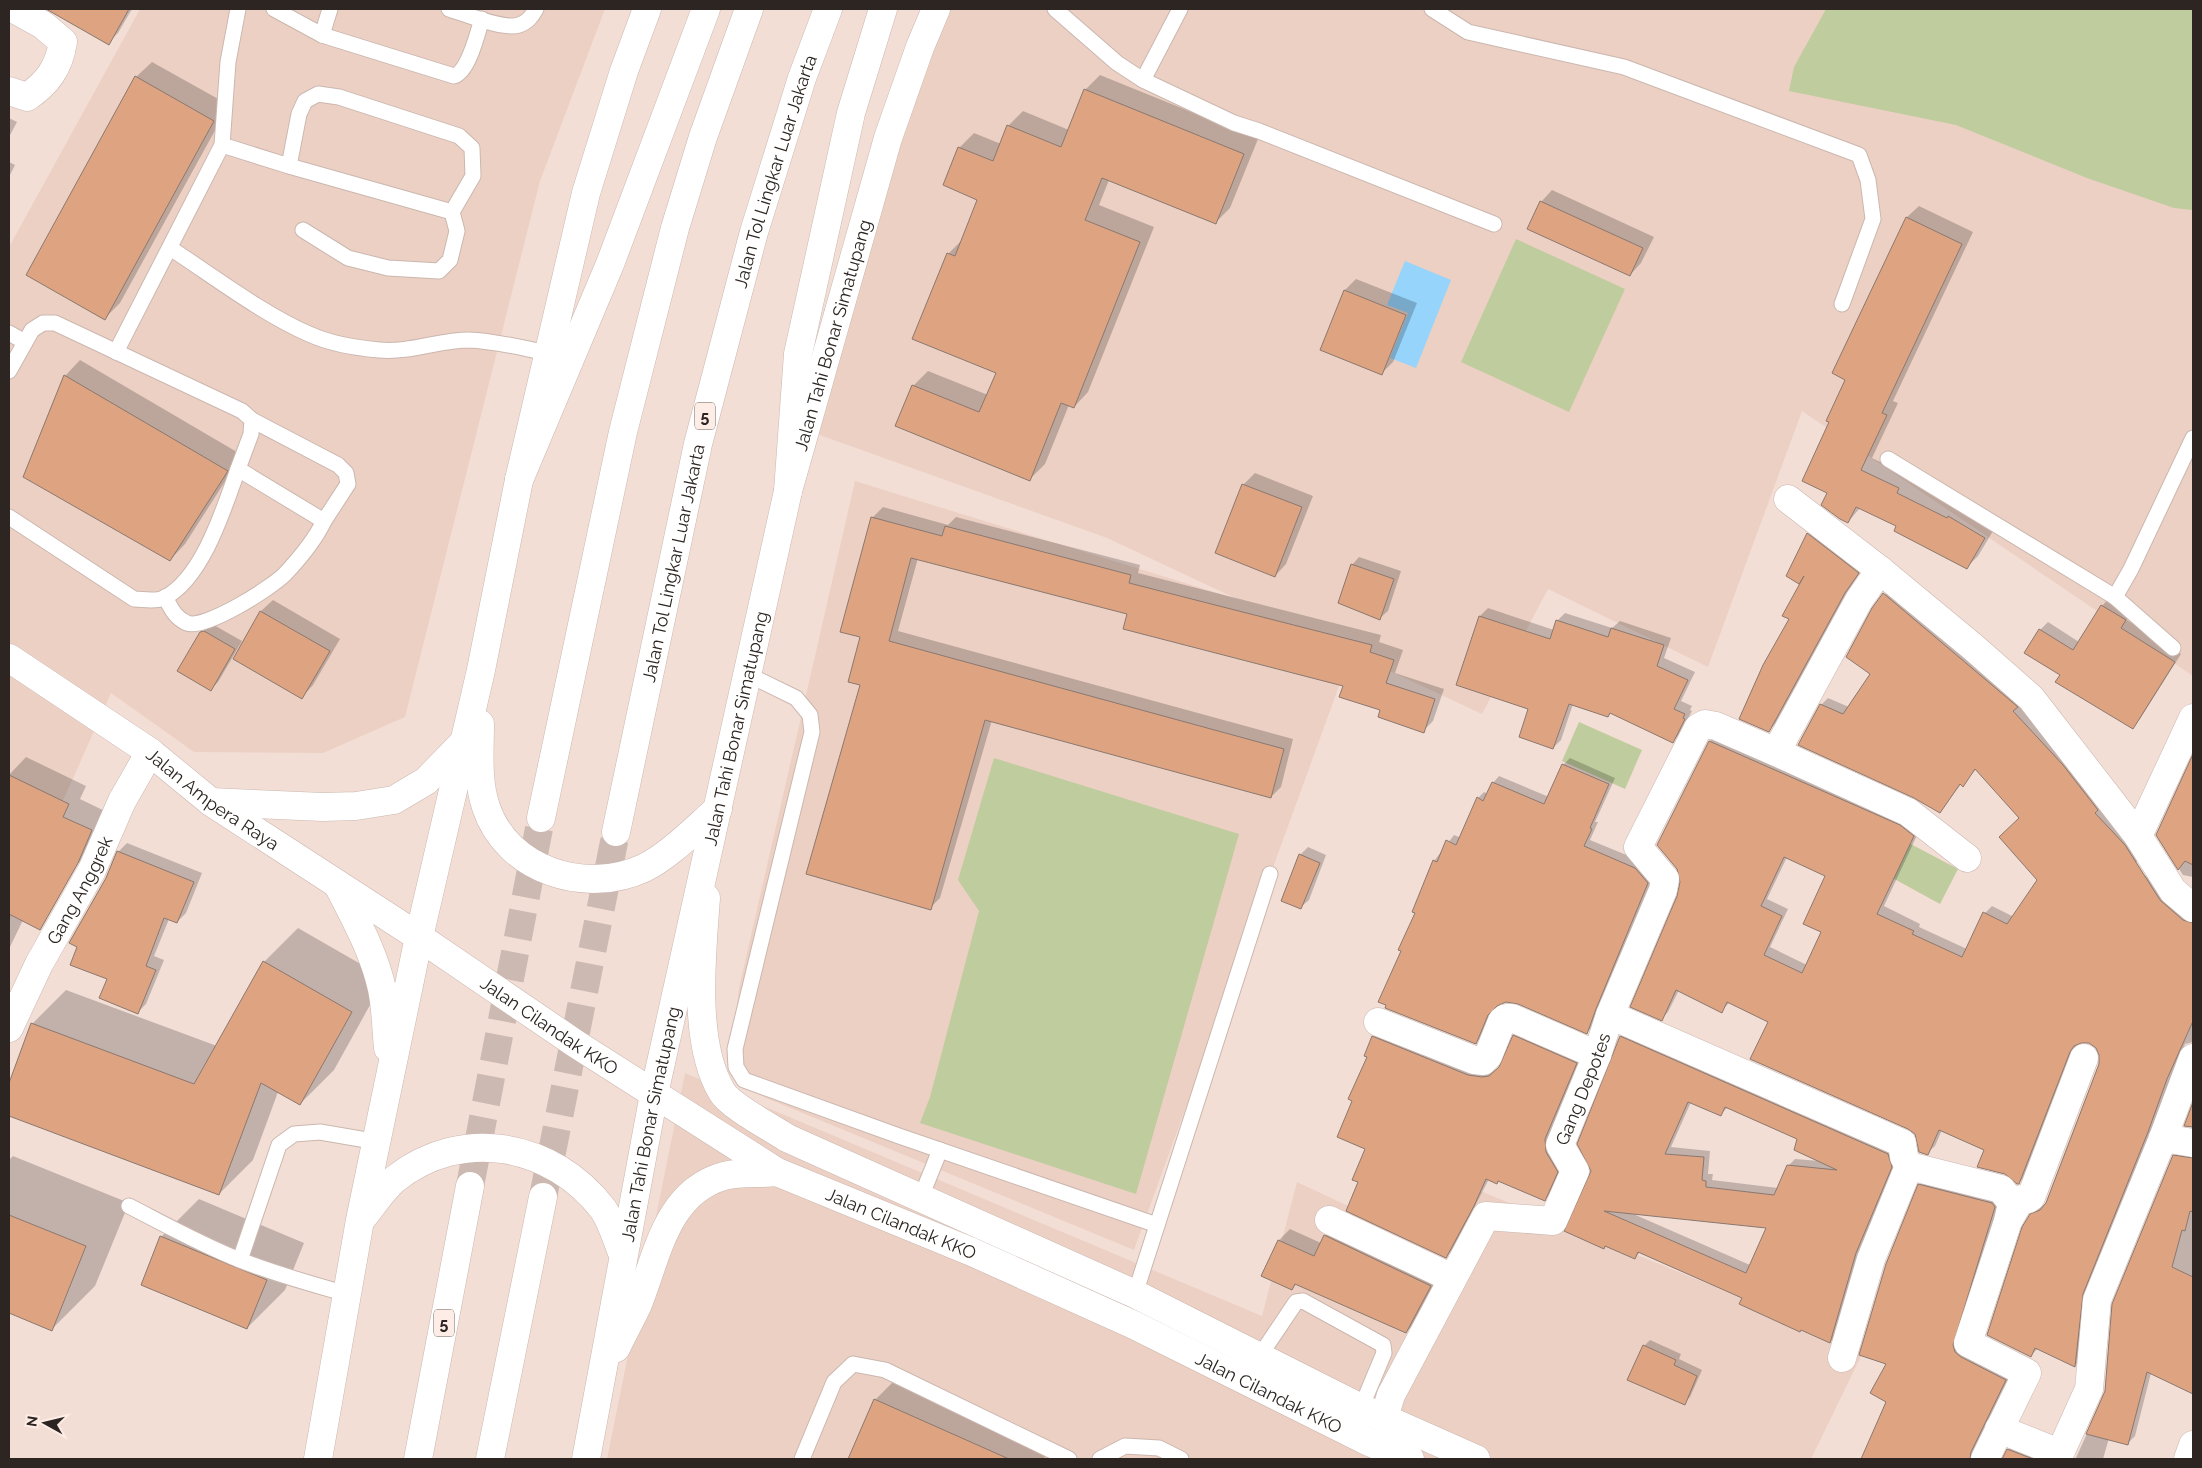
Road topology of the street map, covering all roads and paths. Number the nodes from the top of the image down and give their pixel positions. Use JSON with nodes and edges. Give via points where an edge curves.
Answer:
{"nodes":[{"id":1,"x":14,"y":9,"type":"edge"},
{"id":2,"x":238,"y":9,"type":"edge"},
{"id":3,"x":274,"y":9,"type":"edge"},
{"id":4,"x":330,"y":9,"type":"edge"},
{"id":5,"x":449,"y":9,"type":"edge"},
{"id":6,"x":536,"y":9,"type":"edge"},
{"id":7,"x":647,"y":9,"type":"edge"},
{"id":8,"x":706,"y":9,"type":"edge"},
{"id":9,"x":748,"y":9,"type":"edge"},
{"id":10,"x":828,"y":9,"type":"edge"},
{"id":11,"x":883,"y":9,"type":"edge"},
{"id":12,"x":936,"y":9,"type":"edge"},
{"id":13,"x":1055,"y":9,"type":"edge"},
{"id":14,"x":1180,"y":9,"type":"edge"},
{"id":15,"x":1432,"y":9,"type":"edge"},
{"id":16,"x":482,"y":19,"type":"junction"},
{"id":17,"x":322,"y":35,"type":"junction"},
{"id":18,"x":1143,"y":80,"type":"junction"},
{"id":19,"x":9,"y":91,"type":"edge"},
{"id":20,"x":222,"y":145,"type":"junction"},
{"id":21,"x":289,"y":166,"type":"junction"},
{"id":22,"x":452,"y":212,"type":"junction"},
{"id":23,"x":1494,"y":224,"type":"dead end"},
{"id":24,"x":303,"y":230,"type":"dead end"},
{"id":25,"x":170,"y":248,"type":"junction"},
{"id":26,"x":1842,"y":304,"type":"dead end"},
{"id":27,"x":9,"y":333,"type":"edge"},
{"id":28,"x":25,"y":342,"type":"junction"},
{"id":29,"x":116,"y":352,"type":"junction"},
{"id":30,"x":548,"y":353,"type":"junction"},
{"id":31,"x":9,"y":371,"type":"edge"},
{"id":32,"x":252,"y":420,"type":"junction"},
{"id":33,"x":2193,"y":438,"type":"edge"},
{"id":34,"x":1888,"y":459,"type":"dead end"},
{"id":35,"x":238,"y":469,"type":"junction"},
{"id":36,"x":519,"y":480,"type":"junction"},
{"id":37,"x":788,"y":491,"type":"junction"},
{"id":38,"x":1788,"y":499,"type":"dead end"},
{"id":39,"x":9,"y":517,"type":"edge"},
{"id":40,"x":324,"y":521,"type":"junction"},
{"id":41,"x":1880,"y":570,"type":"junction"},
{"id":42,"x":165,"y":597,"type":"junction"},
{"id":43,"x":2115,"y":597,"type":"junction"},
{"id":44,"x":2173,"y":648,"type":"dead end"},
{"id":45,"x":9,"y":658,"type":"edge"},
{"id":46,"x":481,"y":670,"type":"junction"},
{"id":47,"x":747,"y":674,"type":"junction"},
{"id":48,"x":2193,"y":718,"type":"edge"},
{"id":49,"x":465,"y":741,"type":"junction"},
{"id":50,"x":150,"y":752,"type":"junction"},
{"id":51,"x":1776,"y":752,"type":"junction"},
{"id":52,"x":211,"y":802,"type":"junction"},
{"id":53,"x":718,"y":809,"type":"junction"},
{"id":54,"x":541,"y":818,"type":"tunnel mouth"},
{"id":55,"x":616,"y":832,"type":"tunnel mouth"},
{"id":56,"x":2138,"y":836,"type":"junction"},
{"id":57,"x":708,"y":854,"type":"junction"},
{"id":58,"x":1968,"y":858,"type":"dead end"},
{"id":59,"x":1270,"y":874,"type":"dead end"},
{"id":60,"x":338,"y":885,"type":"junction"},
{"id":61,"x":2193,"y":908,"type":"edge"},
{"id":62,"x":419,"y":937,"type":"junction"},
{"id":63,"x":1610,"y":1015,"type":"junction"},
{"id":64,"x":1378,"y":1022,"type":"dead end"},
{"id":65,"x":9,"y":1028,"type":"edge"},
{"id":66,"x":1597,"y":1055,"type":"junction"},
{"id":67,"x":2084,"y":1058,"type":"dead end"},
{"id":68,"x":2193,"y":1058,"type":"edge"},
{"id":69,"x":390,"y":1079,"type":"junction"},
{"id":70,"x":654,"y":1094,"type":"junction"},
{"id":71,"x":2163,"y":1138,"type":"junction"},
{"id":72,"x":378,"y":1142,"type":"junction"},
{"id":73,"x":2193,"y":1143,"type":"edge"},
{"id":74,"x":940,"y":1150,"type":"junction"},
{"id":75,"x":1909,"y":1166,"type":"junction"},
{"id":76,"x":777,"y":1172,"type":"junction"},
{"id":77,"x":470,"y":1186,"type":"tunnel mouth"},
{"id":78,"x":542,"y":1197,"type":"tunnel mouth"},
{"id":79,"x":921,"y":1197,"type":"junction"},
{"id":80,"x":129,"y":1206,"type":"dead end"},
{"id":81,"x":360,"y":1220,"type":"junction"},
{"id":82,"x":1329,"y":1220,"type":"dead end"},
{"id":83,"x":2008,"y":1221,"type":"junction"},
{"id":84,"x":1157,"y":1225,"type":"junction"},
{"id":85,"x":623,"y":1255,"type":"junction"},
{"id":86,"x":240,"y":1260,"type":"junction"},
{"id":87,"x":1452,"y":1278,"type":"junction"},
{"id":88,"x":347,"y":1294,"type":"junction"},
{"id":89,"x":1135,"y":1294,"type":"junction"},
{"id":90,"x":1259,"y":1357,"type":"junction"},
{"id":91,"x":1842,"y":1358,"type":"dead end"},
{"id":92,"x":1298,"y":1376,"type":"junction"},
{"id":93,"x":602,"y":1377,"type":"junction"},
{"id":94,"x":1283,"y":1400,"type":"junction"},
{"id":95,"x":1373,"y":1413,"type":"junction"},
{"id":96,"x":1999,"y":1429,"type":"junction"},
{"id":97,"x":1367,"y":1441,"type":"junction"},
{"id":98,"x":2193,"y":1445,"type":"edge"},
{"id":99,"x":1428,"y":1450,"type":"edge"},
{"id":100,"x":2071,"y":1455,"type":"edge"},
{"id":101,"x":318,"y":1459,"type":"edge"},
{"id":102,"x":418,"y":1459,"type":"edge"},
{"id":103,"x":490,"y":1459,"type":"edge"},
{"id":104,"x":586,"y":1459,"type":"edge"},
{"id":105,"x":802,"y":1459,"type":"edge"},
{"id":106,"x":1069,"y":1459,"type":"edge"},
{"id":107,"x":1100,"y":1459,"type":"edge"},
{"id":108,"x":1181,"y":1459,"type":"edge"},
{"id":109,"x":1410,"y":1459,"type":"edge"},
{"id":110,"x":1476,"y":1459,"type":"edge"},
{"id":111,"x":1984,"y":1459,"type":"edge"},
{"id":112,"x":2188,"y":1459,"type":"edge"}],
"edges":[{"from":1,"to":19,"type":"main road","via":[[43,25],[63,42],[60,59],[42,88],[27,97]]},
{"from":2,"to":20,"type":"lane","via":[[228,62]]},
{"from":3,"to":17,"type":"lane"},
{"from":4,"to":17,"type":"lane"},
{"from":5,"to":16,"type":"lane"},
{"from":6,"to":16,"type":"lane","via":[[531,18],[519,26]]},
{"from":7,"to":30,"type":"main road","via":[[586,193]]},
{"from":8,"to":36,"type":"main road","via":[[610,264]]},
{"from":9,"to":54,"type":"main road","via":[[678,219],[623,432]]},
{"from":10,"to":55,"type":"main road","name":"Jalan Tol Lingkar Luar Jakarta","number":"5","via":[[802,78],[754,232],[698,444]]},
{"from":11,"to":37,"type":"main road","via":[[851,113],[798,354]]},
{"from":12,"to":37,"type":"main road","name":"Jalan Tahi Bonar Simatupang","via":[[888,138]]},
{"from":13,"to":18,"type":"lane"},
{"from":14,"to":18,"type":"lane"},
{"from":15,"to":26,"type":"lane","via":[[1468,32],[1624,67],[1860,155],[1868,180],[1873,219]]},
{"from":16,"to":17,"type":"lane","via":[[466,66],[454,76]]},
{"from":18,"to":23,"type":"lane","via":[[1234,123]]},
{"from":20,"to":21,"type":"lane"},
{"from":20,"to":25,"type":"lane"},
{"from":21,"to":22,"type":"lane"},
{"from":21,"to":22,"type":"lane","via":[[304,101],[318,94],[339,97],[459,136],[472,148],[473,176]]},
{"from":22,"to":24,"type":"lane","via":[[457,231],[450,260],[439,272],[388,268],[348,258]]},
{"from":25,"to":29,"type":"lane"},
{"from":25,"to":30,"type":"lane","via":[[276,316],[310,334],[345,345],[409,350],[468,340]]},
{"from":27,"to":28,"type":"lane"},
{"from":28,"to":29,"type":"lane","via":[[32,330],[44,323],[55,323]]},
{"from":28,"to":31,"type":"lane"},
{"from":29,"to":32,"type":"lane","via":[[242,411]]},
{"from":30,"to":36,"type":"main road"},
{"from":32,"to":35,"type":"lane","via":[[251,434]]},
{"from":32,"to":40,"type":"lane","via":[[338,465],[346,473],[348,484]]},
{"from":33,"to":43,"type":"lane"},
{"from":34,"to":43,"type":"lane"},
{"from":35,"to":40,"type":"lane"},
{"from":35,"to":42,"type":"lane","via":[[216,528],[188,580]]},
{"from":36,"to":46,"type":"main road"},
{"from":37,"to":47,"type":"main road","name":"Jalan Tahi Bonar Simatupang"},
{"from":38,"to":41,"type":"main road"},
{"from":39,"to":42,"type":"lane","via":[[134,599]]},
{"from":40,"to":42,"type":"lane","via":[[318,534],[284,575],[225,614],[188,624],[175,616]]},
{"from":41,"to":51,"type":"main road","via":[[1859,600]]},
{"from":41,"to":56,"type":"main road","via":[[2031,698]]},
{"from":43,"to":44,"type":"lane"},
{"from":45,"to":50,"type":"main road","name":"Jalan Ampera Raya"},
{"from":46,"to":49,"type":"main road"},
{"from":46,"to":53,"type":"main road","via":[[479,772],[486,807],[497,830],[521,857],[560,876],[605,879],[644,868]]},
{"from":47,"to":53,"type":"main road","name":"Jalan Tahi Bonar Simatupang"},
{"from":47,"to":74,"type":"lane","via":[[796,698],[810,715],[812,732],[735,1049],[736,1067],[744,1080]]},
{"from":48,"to":56,"type":"main road"},
{"from":49,"to":52,"type":"main road","via":[[426,781],[394,800],[323,807]]},
{"from":49,"to":62,"type":"main road"},
{"from":50,"to":52,"type":"main road","name":"Jalan Ampera Raya"},
{"from":50,"to":65,"type":"main road","name":"Gang Anggrek","via":[[122,801],[92,870],[39,964]]},
{"from":51,"to":58,"type":"main road","via":[[1908,812]]},
{"from":51,"to":63,"type":"main road","name":"Gang Depotes","via":[[1716,726],[1705,724],[1698,728],[1638,847],[1666,880]]},
{"from":52,"to":60,"type":"main road","name":"Jalan Ampera Raya"},
{"from":53,"to":57,"type":"main road","name":"Jalan Tahi Bonar Simatupang"},
{"from":56,"to":61,"type":"main road","via":[[2173,891]]},
{"from":57,"to":70,"type":"main road","name":"Jalan Tahi Bonar Simatupang"},
{"from":57,"to":79,"type":"main road","name":"Jalan Cilandak KKO","via":[[702,1002],[706,1051],[722,1094],[787,1138]]},
{"from":59,"to":84,"type":"lane"},
{"from":60,"to":62,"type":"main road","name":"Jalan Ampera Raya"},
{"from":60,"to":69,"type":"main road","via":[[377,969],[383,992]]},
{"from":62,"to":69,"type":"main road"},
{"from":62,"to":70,"type":"main road","name":"Jalan Cilandak KKO"},
{"from":63,"to":66,"type":"main road","name":"Gang Depotes"},
{"from":63,"to":75,"type":"main road","via":[[1902,1143]]},
{"from":64,"to":66,"type":"main road","via":[[1483,1061],[1502,1021],[1512,1018]]},
{"from":66,"to":87,"type":"main road","name":"Gang Depotes","via":[[1560,1145],[1575,1171],[1553,1221],[1486,1216]]},
{"from":67,"to":83,"type":"main road","via":[[2030,1197],[2020,1199]]},
{"from":68,"to":71,"type":"main road"},
{"from":69,"to":72,"type":"main road"},
{"from":70,"to":76,"type":"main road","name":"Jalan Cilandak KKO"},
{"from":70,"to":85,"type":"main road","name":"Jalan Tahi Bonar Simatupang"},
{"from":71,"to":73,"type":"main road"},
{"from":71,"to":100,"type":"main road","via":[[2097,1300],[2089,1389]]},
{"from":72,"to":81,"type":"main road"},
{"from":72,"to":86,"type":"lane","via":[[320,1132],[294,1134],[279,1145]]},
{"from":74,"to":79,"type":"lane"},
{"from":74,"to":84,"type":"lane"},
{"from":75,"to":83,"type":"main road","via":[[2001,1189],[2012,1203]]},
{"from":75,"to":91,"type":"main road","via":[[1871,1259]]},
{"from":76,"to":93,"type":"main road","via":[[724,1176],[702,1187],[678,1207],[662,1235],[638,1303]]},
{"from":76,"to":94,"type":"main road","name":"Jalan Cilandak KKO","via":[[990,1260],[1134,1325]]},
{"from":77,"to":102,"type":"main road","number":"5"},
{"from":78,"to":103,"type":"main road"},
{"from":79,"to":89,"type":"main road","name":"Jalan Cilandak KKO"},
{"from":80,"to":86,"type":"lane"},
{"from":81,"to":85,"type":"main road","via":[[394,1180],[435,1156],[482,1146],[529,1154],[571,1176],[604,1210]]},
{"from":81,"to":88,"type":"main road"},
{"from":82,"to":87,"type":"main road"},
{"from":83,"to":96,"type":"main road","via":[[1968,1343],[2027,1373]]},
{"from":84,"to":89,"type":"lane"},
{"from":85,"to":93,"type":"main road","name":"Jalan Tahi Bonar Simatupang"},
{"from":86,"to":88,"type":"lane"},
{"from":87,"to":95,"type":"main road","name":"Gang Depotes","via":[[1390,1395]]},
{"from":88,"to":101,"type":"main road"},
{"from":89,"to":90,"type":"main road","name":"Jalan Cilandak KKO"},
{"from":90,"to":92,"type":"main road","name":"Jalan Cilandak KKO"},
{"from":90,"to":95,"type":"lane","via":[[1296,1302],[1303,1301],[1383,1345]]},
{"from":92,"to":94,"type":"main road"},
{"from":92,"to":95,"type":"main road","name":"Jalan Cilandak KKO"},
{"from":93,"to":104,"type":"main road","name":"Jalan Tahi Bonar Simatupang"},
{"from":94,"to":97,"type":"main road","name":"Jalan Cilandak KKO"},
{"from":95,"to":97,"type":"main road"},
{"from":95,"to":99,"type":"main road","name":"Jalan Cilandak KKO"},
{"from":96,"to":100,"type":"main road"},
{"from":96,"to":111,"type":"main road"},
{"from":97,"to":109,"type":"main road","name":"Jalan Cilandak KKO"},
{"from":98,"to":112,"type":"main road"},
{"from":99,"to":110,"type":"main road","name":"Jalan Cilandak KKO"},
{"from":105,"to":106,"type":"lane","via":[[834,1382],[853,1364],[885,1370]]},
{"from":107,"to":108,"type":"lane","via":[[1125,1446],[1159,1448]]}]}
